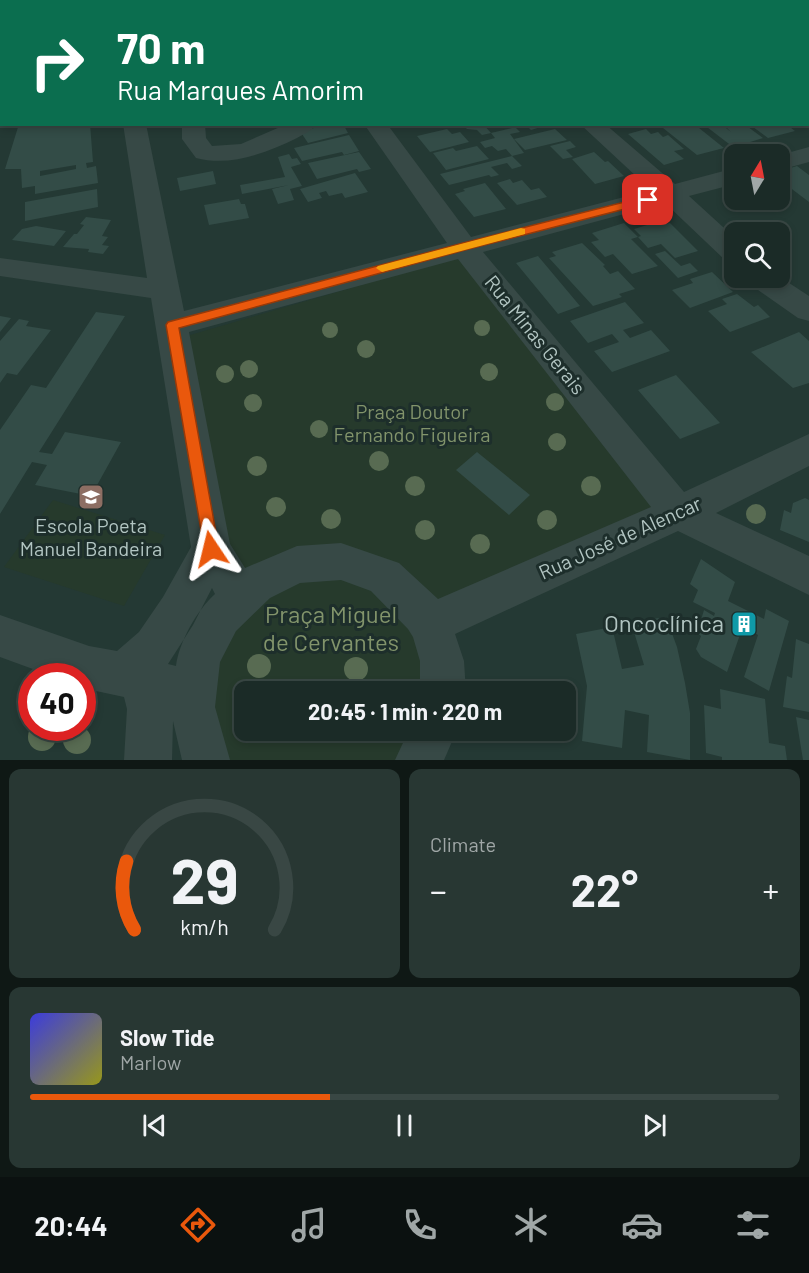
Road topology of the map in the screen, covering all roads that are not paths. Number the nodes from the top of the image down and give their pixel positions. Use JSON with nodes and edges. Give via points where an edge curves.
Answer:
{"nodes":[{"id":1,"x":134,"y":126,"type":"edge"},
{"id":2,"x":193,"y":126,"type":"edge"},
{"id":3,"x":247,"y":126,"type":"edge"},
{"id":4,"x":301,"y":126,"type":"edge"},
{"id":5,"x":376,"y":126,"type":"edge"},
{"id":6,"x":593,"y":126,"type":"edge"},
{"id":7,"x":253,"y":148,"type":"junction"},
{"id":8,"x":809,"y":154,"type":"edge"},
{"id":9,"x":790,"y":160,"type":"edge"},
{"id":10,"x":724,"y":179,"type":"edge"},
{"id":11,"x":671,"y":194,"type":"junction"},
{"id":12,"x":724,"y":244,"type":"edge"},
{"id":13,"x":463,"y":246,"type":"junction"},
{"id":14,"x":0,"y":267,"type":"edge"},
{"id":15,"x":776,"y":288,"type":"edge"},
{"id":16,"x":164,"y":290,"type":"junction"},
{"id":17,"x":809,"y":310,"type":"edge"},
{"id":18,"x":172,"y":325,"type":"junction"},
{"id":19,"x":809,"y":448,"type":"edge"},
{"id":20,"x":678,"y":513,"type":"junction"},
{"id":21,"x":211,"y":549,"type":"junction"},
{"id":22,"x":809,"y":576,"type":"edge"},
{"id":23,"x":239,"y":596,"type":"junction"},
{"id":24,"x":430,"y":624,"type":"junction"},
{"id":25,"x":0,"y":636,"type":"edge"},
{"id":26,"x":132,"y":676,"type":"junction"},
{"id":27,"x":442,"y":681,"type":"edge"},
{"id":28,"x":192,"y":694,"type":"junction"},
{"id":29,"x":195,"y":753,"type":"edge"},
{"id":30,"x":148,"y":760,"type":"edge"}],
"edges":[{"from":1,"to":16,"type":"street"},
{"from":2,"to":7,"type":"street","via":[[194,139],[205,153],[221,155]]},
{"from":3,"to":7,"type":"street"},
{"from":4,"to":7,"type":"street"},
{"from":5,"to":13,"type":"street","name":"Rua Minas Gerais"},
{"from":6,"to":11,"type":"street"},
{"from":8,"to":9,"type":"street"},
{"from":10,"to":11,"type":"street"},
{"from":11,"to":12,"type":"street"},
{"from":11,"to":13,"type":"street"},
{"from":13,"to":18,"type":"street"},
{"from":13,"to":20,"type":"street","name":"Rua Minas Gerais"},
{"from":14,"to":16,"type":"street"},
{"from":15,"to":17,"type":"street"},
{"from":16,"to":18,"type":"street"},
{"from":18,"to":21,"type":"street"},
{"from":19,"to":20,"type":"street","name":"Rua José de Alencar"},
{"from":20,"to":22,"type":"street"},
{"from":20,"to":24,"type":"street","name":"Rua José de Alencar"},
{"from":21,"to":23,"type":"street"},
{"from":21,"to":26,"type":"street","via":[[178,611]]},
{"from":23,"to":24,"type":"street","via":[[266,576],[297,565],[328,561],[359,565],[387,578],[411,597]]},
{"from":23,"to":28,"type":"street","via":[[220,615],[206,639],[196,666]]},
{"from":24,"to":27,"type":"street","via":[[441,654]]},
{"from":25,"to":26,"type":"street","via":[[89,668]]},
{"from":26,"to":28,"type":"street"},
{"from":26,"to":30,"type":"street","via":[[150,709]]},
{"from":28,"to":29,"type":"street"}]}
